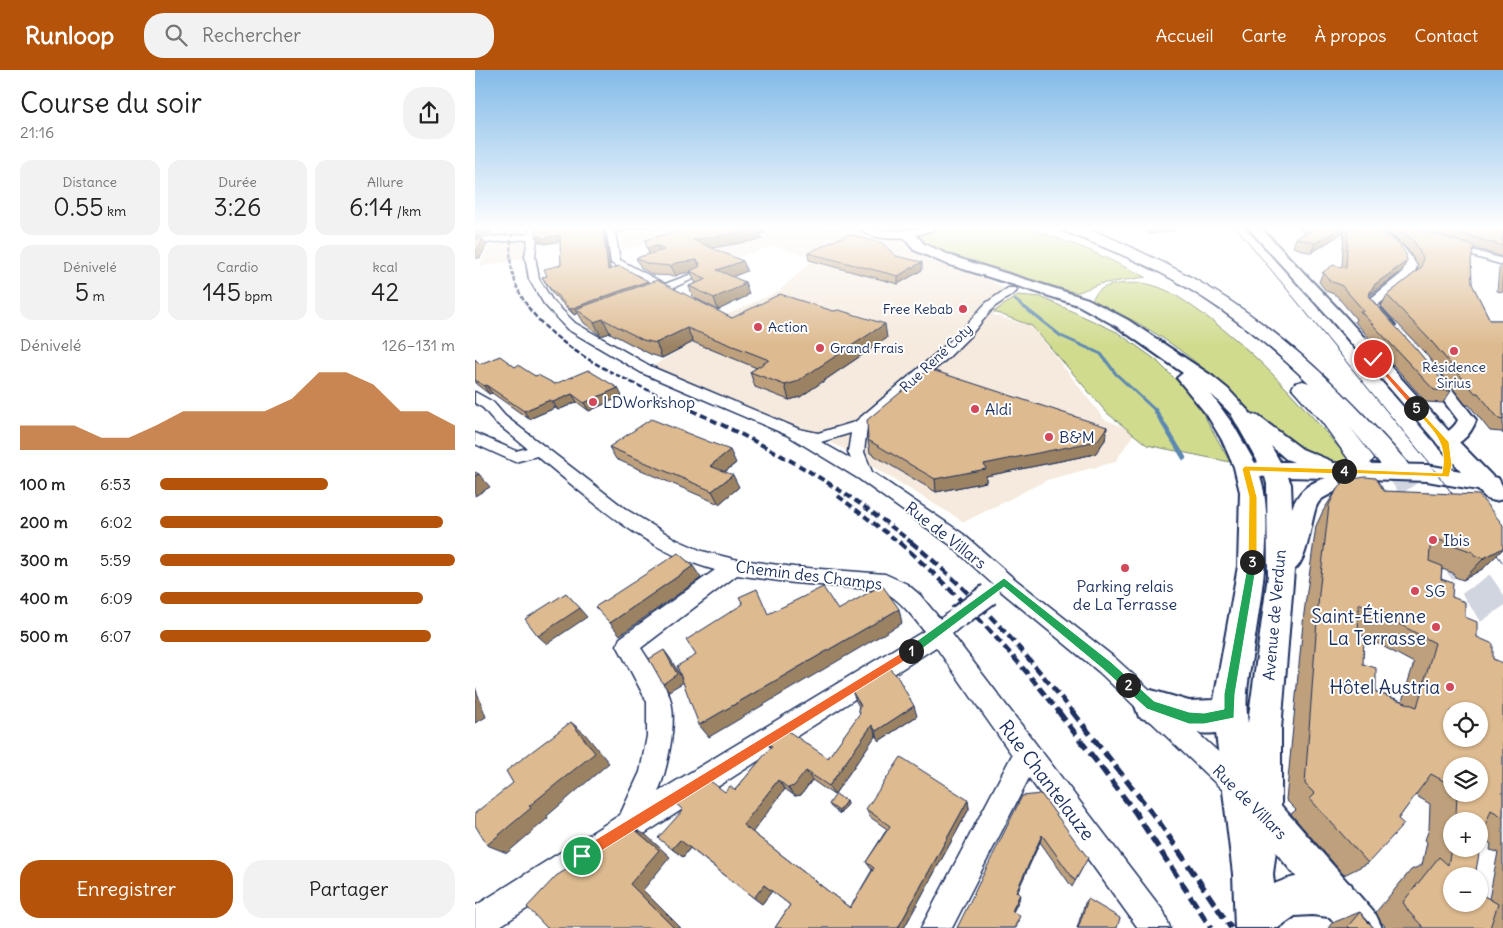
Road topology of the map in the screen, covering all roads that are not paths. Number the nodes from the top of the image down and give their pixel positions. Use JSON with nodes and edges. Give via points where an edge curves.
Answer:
{"nodes":[{"id":1,"x":532,"y":267,"type":"edge"},
{"id":2,"x":626,"y":267,"type":"edge"},
{"id":3,"x":967,"y":267,"type":"edge"},
{"id":4,"x":1141,"y":267,"type":"edge"},
{"id":5,"x":1162,"y":267,"type":"edge"},
{"id":6,"x":1290,"y":267,"type":"edge"},
{"id":7,"x":1411,"y":267,"type":"edge"},
{"id":8,"x":697,"y":275,"type":"edge"},
{"id":9,"x":1009,"y":284,"type":"junction"},
{"id":10,"x":664,"y":288,"type":"junction"},
{"id":11,"x":647,"y":295,"type":"edge"},
{"id":12,"x":681,"y":297,"type":"edge"},
{"id":13,"x":1399,"y":336,"type":"edge"},
{"id":14,"x":1157,"y":346,"type":"junction"},
{"id":15,"x":1423,"y":364,"type":"edge"},
{"id":16,"x":475,"y":396,"type":"edge"},
{"id":17,"x":1239,"y":411,"type":"junction"},
{"id":18,"x":860,"y":425,"type":"junction"},
{"id":19,"x":792,"y":432,"type":"junction"},
{"id":20,"x":475,"y":438,"type":"edge"},
{"id":21,"x":857,"y":442,"type":"junction"},
{"id":22,"x":1446,"y":442,"type":"junction"},
{"id":23,"x":821,"y":449,"type":"junction"},
{"id":24,"x":540,"y":450,"type":"junction"},
{"id":25,"x":1361,"y":458,"type":"dead end"},
{"id":26,"x":1396,"y":466,"type":"tunnel mouth"},
{"id":27,"x":865,"y":474,"type":"junction"},
{"id":28,"x":1248,"y":475,"type":"junction"},
{"id":29,"x":1446,"y":476,"type":"junction"},
{"id":30,"x":1277,"y":477,"type":"junction"},
{"id":31,"x":1335,"y":478,"type":"junction"},
{"id":32,"x":1499,"y":489,"type":"edge"},
{"id":33,"x":734,"y":567,"type":"junction"},
{"id":34,"x":1281,"y":575,"type":"junction"},
{"id":35,"x":997,"y":588,"type":"junction"},
{"id":36,"x":937,"y":633,"type":"junction"},
{"id":37,"x":1151,"y":706,"type":"junction"},
{"id":38,"x":1230,"y":714,"type":"junction"},
{"id":39,"x":1027,"y":754,"type":"junction"},
{"id":40,"x":1253,"y":801,"type":"junction"},
{"id":41,"x":630,"y":825,"type":"junction"},
{"id":42,"x":1337,"y":898,"type":"junction"},
{"id":43,"x":485,"y":923,"type":"edge"},
{"id":44,"x":1256,"y":924,"type":"edge"},
{"id":45,"x":936,"y":928,"type":"edge"},
{"id":46,"x":1155,"y":928,"type":"edge"},
{"id":47,"x":1363,"y":928,"type":"edge"}],
"edges":[{"from":1,"to":19,"type":"street","name":"Rue de Villars","via":[[534,279],[548,302],[573,320],[571,326],[647,370]]},
{"from":2,"to":10,"type":"street"},
{"from":3,"to":9,"type":"main road"},
{"from":4,"to":25,"type":"highway","via":[[1202,302],[1242,331],[1288,373]]},
{"from":5,"to":26,"type":"highway","via":[[1216,297],[1299,359]]},
{"from":6,"to":22,"type":"main road"},
{"from":7,"to":13,"type":"street","via":[[1407,276],[1375,300],[1372,306]]},
{"from":8,"to":10,"type":"street"},
{"from":9,"to":14,"type":"main road","name":"Avenue de Verdun","via":[[1046,289],[1083,302]]},
{"from":9,"to":18,"type":"street","name":"Rue René Coty","via":[[943,355]]},
{"from":10,"to":11,"type":"street"},
{"from":10,"to":12,"type":"street"},
{"from":14,"to":17,"type":"main road","name":"Avenue de Verdun","via":[[1205,380]]},
{"from":14,"to":28,"type":"main road","name":"Avenue de Verdun","via":[[1197,390],[1225,428]]},
{"from":15,"to":22,"type":"street","via":[[1467,420],[1463,430]]},
{"from":16,"to":24,"type":"street","name":"Chemin des Champs"},
{"from":17,"to":30,"type":"main road","name":"Avenue de Verdun"},
{"from":17,"to":31,"type":"main road","via":[[1294,454]]},
{"from":18,"to":19,"type":"street","name":"Rue René Coty","via":[[819,438]]},
{"from":18,"to":21,"type":"street"},
{"from":19,"to":23,"type":"street","name":"Rue de Villars"},
{"from":20,"to":24,"type":"street","via":[[515,457]]},
{"from":21,"to":23,"type":"street","via":[[842,448]]},
{"from":21,"to":27,"type":"street","via":[[856,452]]},
{"from":22,"to":29,"type":"main road"},
{"from":22,"to":32,"type":"main road"},
{"from":23,"to":27,"type":"street","name":"Rue de Villars"},
{"from":24,"to":33,"type":"street","name":"Chemin des Champs","via":[[640,528],[698,558]]},
{"from":27,"to":35,"type":"street","name":"Rue de Villars","via":[[956,538]]},
{"from":28,"to":30,"type":"main road"},
{"from":28,"to":38,"type":"main road","name":"Avenue de Verdun","via":[[1253,497],[1253,560],[1230,694]]},
{"from":29,"to":31,"type":"main road"},
{"from":29,"to":32,"type":"main road"},
{"from":30,"to":31,"type":"main road"},
{"from":30,"to":34,"type":"main road","name":"Avenue de Verdun"},
{"from":31,"to":32,"type":"main road"},
{"from":31,"to":34,"type":"main road","via":[[1309,498]]},
{"from":33,"to":36,"type":"street","name":"Chemin des Champs","via":[[885,582],[913,601]]},
{"from":33,"to":41,"type":"street","via":[[628,645],[659,700],[659,736],[653,773]]},
{"from":34,"to":40,"type":"main road","name":"Avenue de Verdun"},
{"from":35,"to":36,"type":"street","bridge":true},
{"from":35,"to":37,"type":"street","name":"Rue de Villars","via":[[1107,665]]},
{"from":36,"to":39,"type":"street","name":"Rue Chantelauze"},
{"from":36,"to":41,"type":"street"},
{"from":37,"to":38,"type":"main road","via":[[1189,718]]},
{"from":37,"to":40,"type":"street","name":"Rue de Villars"},
{"from":38,"to":40,"type":"main road","name":"Avenue de Verdun"},
{"from":39,"to":45,"type":"street"},
{"from":39,"to":46,"type":"street","name":"Rue Chantelauze"},
{"from":40,"to":42,"type":"street","name":"Rue de Villars"},
{"from":40,"to":44,"type":"main road","name":"Avenue de Verdun"},
{"from":41,"to":43,"type":"street"},
{"from":42,"to":44,"type":"main road","via":[[1311,893],[1294,894],[1277,902]]},
{"from":42,"to":47,"type":"street","name":"Rue de Villars"}]}
